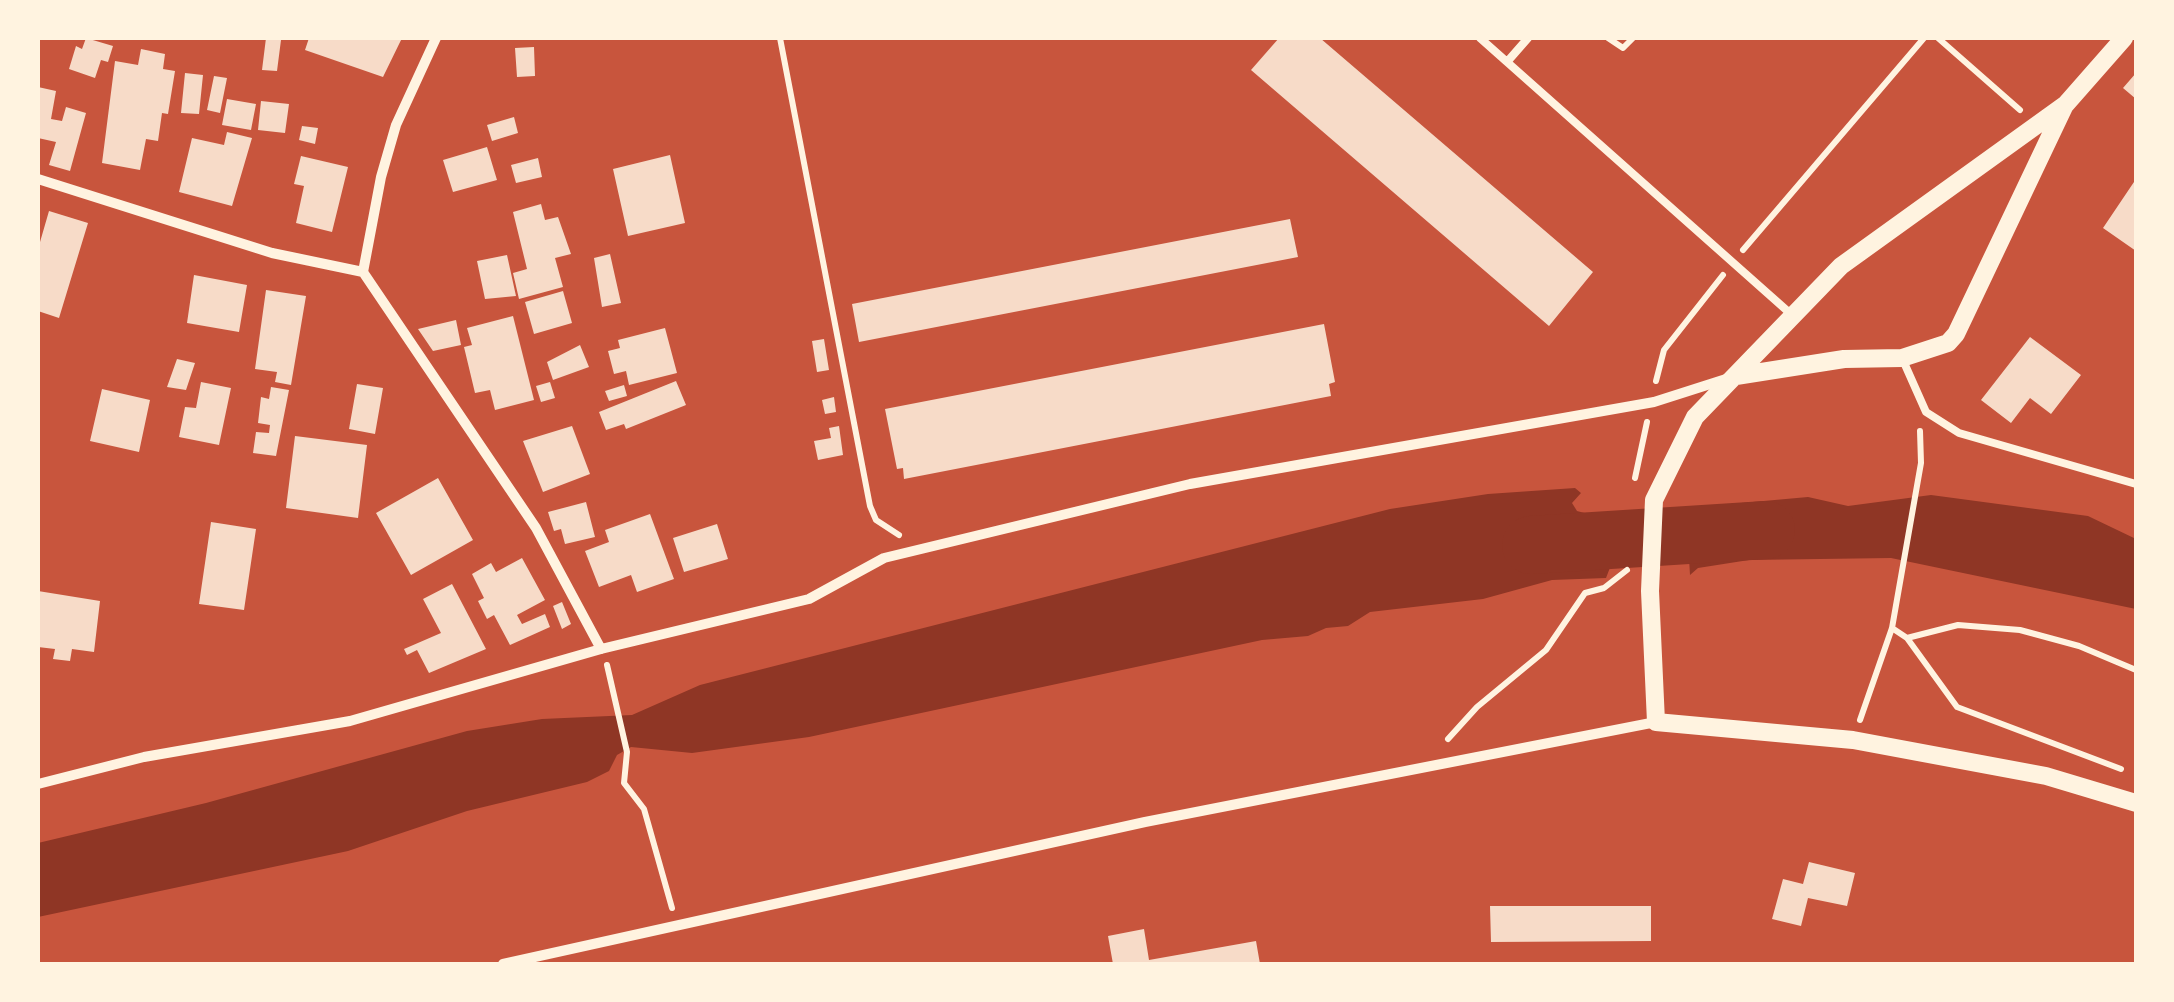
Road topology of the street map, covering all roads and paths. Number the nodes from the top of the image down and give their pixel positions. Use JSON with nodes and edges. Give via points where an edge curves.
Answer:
{"nodes":[{"id":1,"x":436,"y":38,"type":"edge"},
{"id":2,"x":780,"y":38,"type":"edge"},
{"id":3,"x":1480,"y":38,"type":"edge"},
{"id":4,"x":1528,"y":38,"type":"edge"},
{"id":5,"x":1608,"y":38,"type":"edge"},
{"id":6,"x":1633,"y":38,"type":"edge"},
{"id":7,"x":1924,"y":38,"type":"edge"},
{"id":8,"x":1938,"y":38,"type":"edge"},
{"id":9,"x":2124,"y":38,"type":"edge"},
{"id":10,"x":1507,"y":62,"type":"junction"},
{"id":11,"x":2066,"y":104,"type":"junction"},
{"id":12,"x":2036,"y":124,"type":"junction"},
{"id":13,"x":38,"y":179,"type":"edge"},
{"id":14,"x":1733,"y":262,"type":"junction"},
{"id":15,"x":363,"y":272,"type":"junction"},
{"id":16,"x":1788,"y":320,"type":"junction"},
{"id":17,"x":1902,"y":358,"type":"junction"},
{"id":18,"x":1736,"y":376,"type":"junction"},
{"id":19,"x":1654,"y":402,"type":"junction"},
{"id":20,"x":1926,"y":412,"type":"junction"},
{"id":21,"x":2136,"y":484,"type":"edge"},
{"id":22,"x":1634,"y":487,"type":"dead end"},
{"id":23,"x":922,"y":549,"type":"junction"},
{"id":24,"x":1627,"y":573,"type":"dead end"},
{"id":25,"x":1892,"y":628,"type":"junction"},
{"id":26,"x":1907,"y":638,"type":"junction"},
{"id":27,"x":601,"y":650,"type":"junction"},
{"id":28,"x":2136,"y":670,"type":"edge"},
{"id":29,"x":1656,"y":722,"type":"junction"},
{"id":30,"x":1853,"y":740,"type":"junction"},
{"id":31,"x":1437,"y":742,"type":"dead end"},
{"id":32,"x":2136,"y":775,"type":"edge"},
{"id":33,"x":38,"y":784,"type":"edge"},
{"id":34,"x":2136,"y":803,"type":"edge"},
{"id":35,"x":676,"y":925,"type":"junction"},
{"id":36,"x":504,"y":964,"type":"edge"}],
"edges":[{"from":1,"to":15,"type":"street","via":[[396,125]]},
{"from":2,"to":23,"type":"path","via":[[870,506],[876,520]]},
{"from":3,"to":10,"type":"lane"},
{"from":4,"to":10,"type":"lane"},
{"from":5,"to":6,"type":"path","via":[[1624,48]]},
{"from":7,"to":14,"type":"path"},
{"from":8,"to":12,"type":"path"},
{"from":9,"to":11,"type":"street"},
{"from":10,"to":14,"type":"lane"},
{"from":11,"to":12,"type":"street"},
{"from":11,"to":17,"type":"street","via":[[1956,334],[1936,350]]},
{"from":12,"to":16,"type":"street","via":[[1854,256]]},
{"from":13,"to":15,"type":"street","via":[[272,253]]},
{"from":14,"to":16,"type":"lane"},
{"from":14,"to":19,"type":"path","via":[[1664,350]]},
{"from":15,"to":27,"type":"street","via":[[536,528]]},
{"from":16,"to":18,"type":"street"},
{"from":17,"to":18,"type":"street","via":[[1844,359]]},
{"from":17,"to":20,"type":"lane"},
{"from":18,"to":19,"type":"street"},
{"from":18,"to":29,"type":"street","via":[[1694,416],[1654,500]]},
{"from":19,"to":22,"type":"path"},
{"from":19,"to":23,"type":"street","via":[[1190,484]]},
{"from":20,"to":21,"type":"lane","via":[[1959,433]]},
{"from":20,"to":25,"type":"path"},
{"from":23,"to":27,"type":"street","via":[[884,558],[809,599]]},
{"from":24,"to":31,"type":"path","via":[[1585,593],[1546,650],[1477,707],[1454,737]]},
{"from":25,"to":26,"type":"path"},
{"from":25,"to":30,"type":"path"},
{"from":26,"to":28,"type":"path","via":[[1958,625],[2020,630]]},
{"from":26,"to":32,"type":"path","via":[[1957,707]]},
{"from":27,"to":33,"type":"street","via":[[350,720],[144,756]]},
{"from":27,"to":35,"type":"path","via":[[627,752],[624,782],[644,810]]},
{"from":29,"to":30,"type":"street"},
{"from":29,"to":35,"type":"street","via":[[1145,822]]},
{"from":30,"to":34,"type":"street","via":[[2046,776]]},
{"from":35,"to":36,"type":"street"}]}
